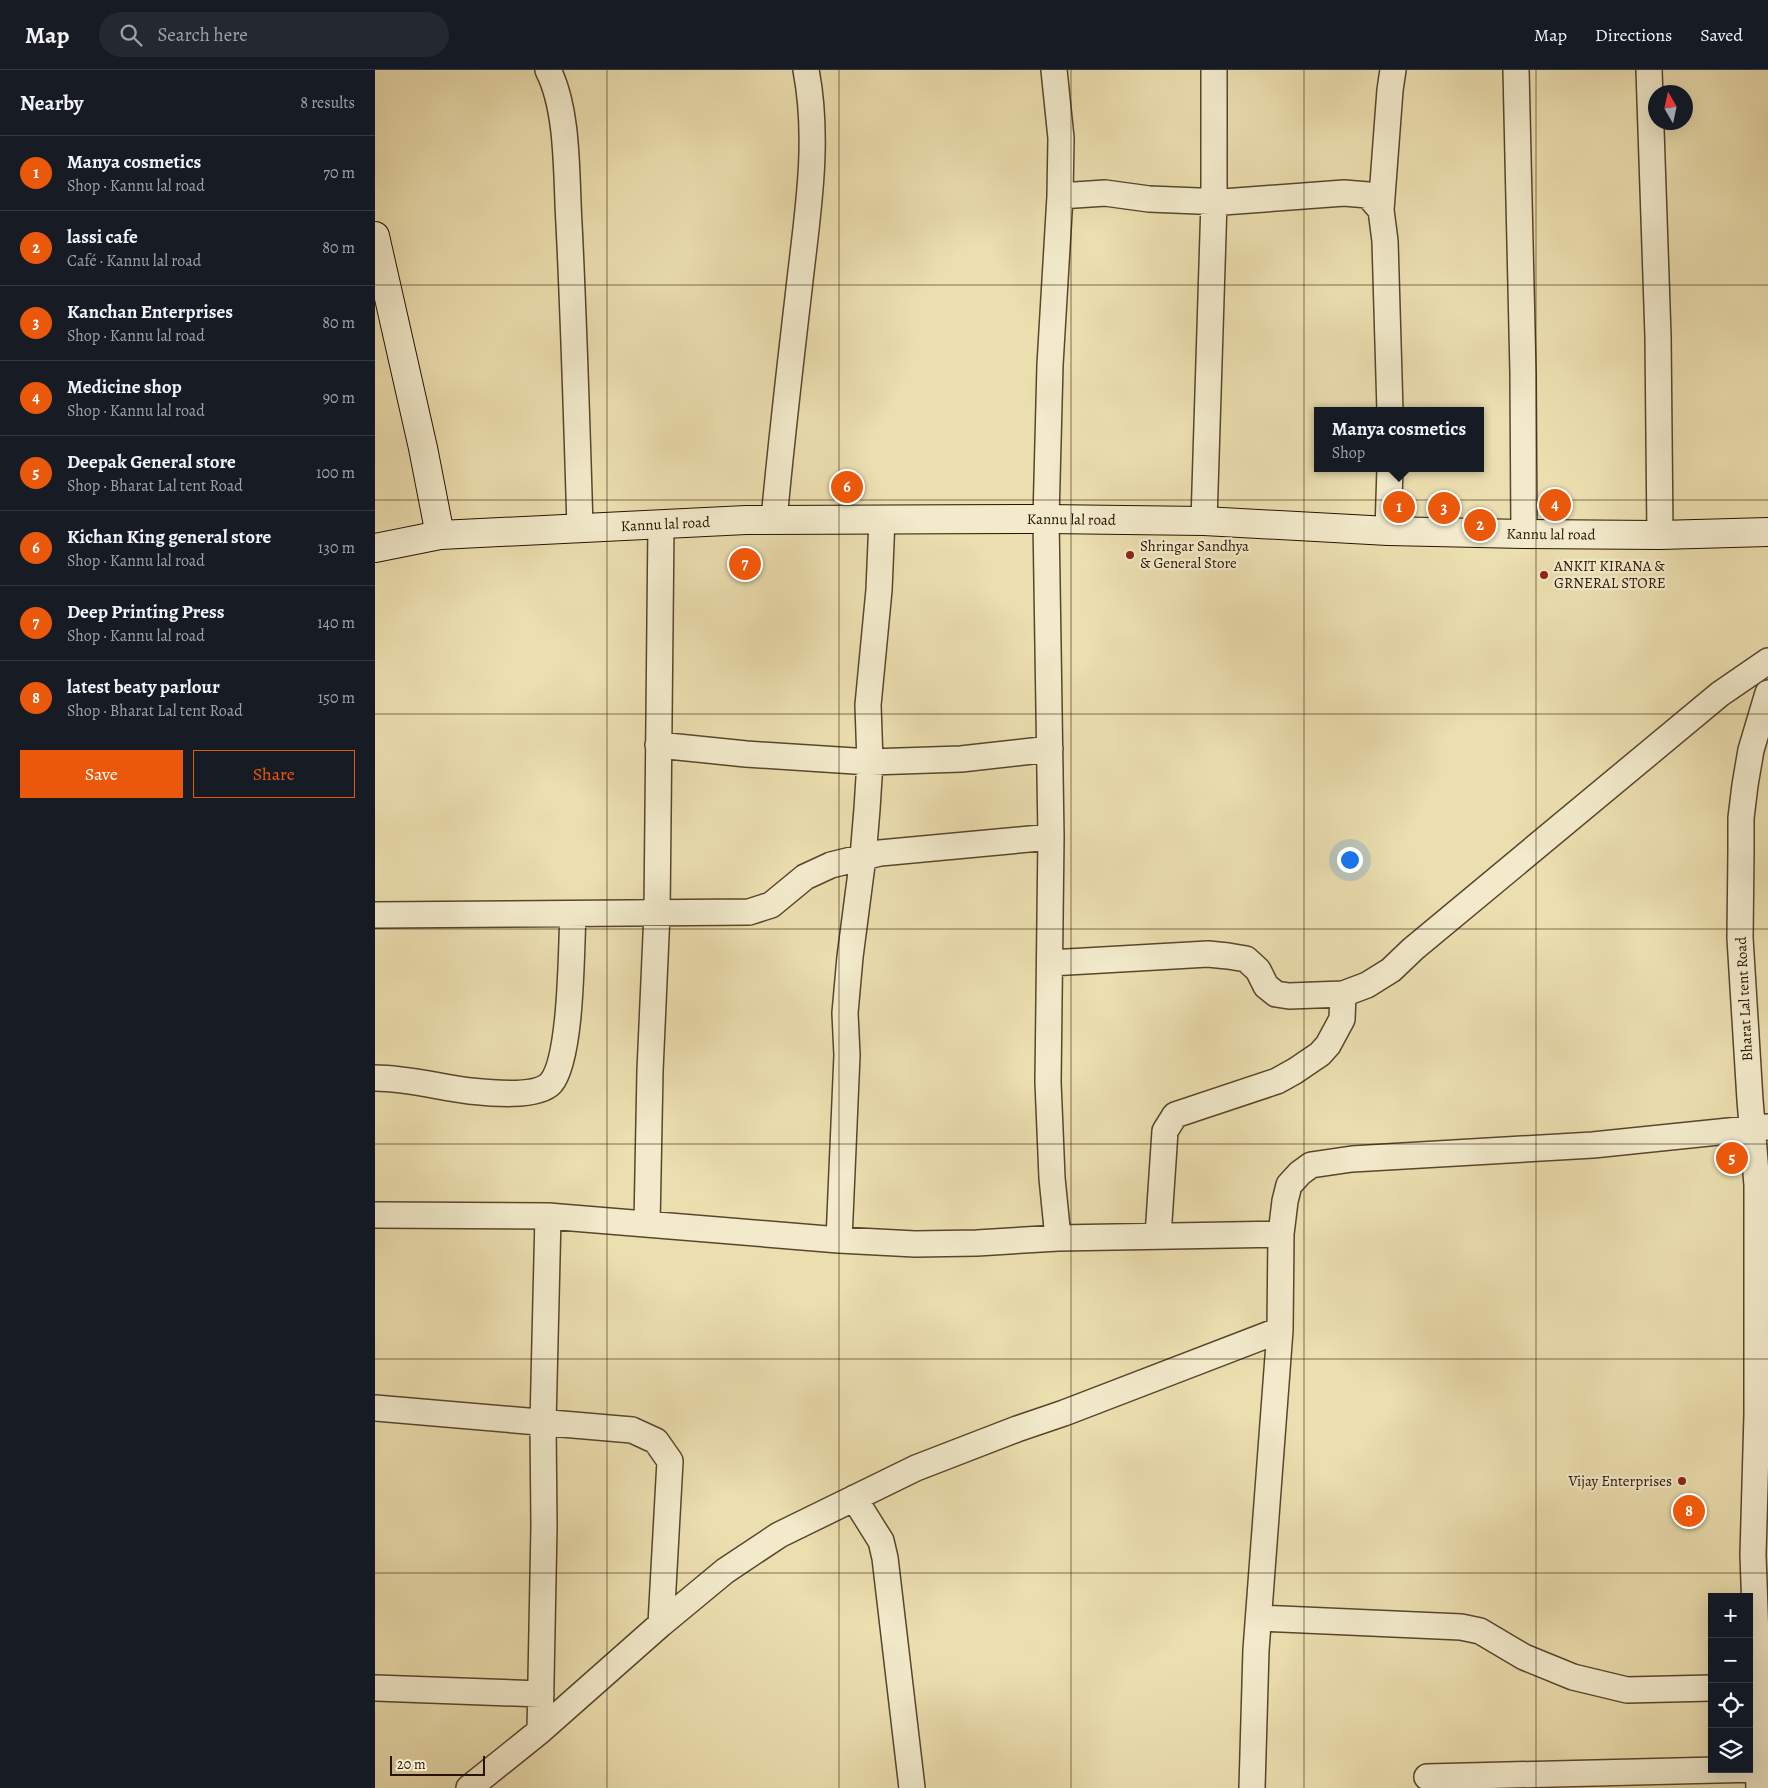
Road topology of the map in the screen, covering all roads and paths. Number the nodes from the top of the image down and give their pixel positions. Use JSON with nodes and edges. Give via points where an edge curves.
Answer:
{"nodes":[{"id":1,"x":548,"y":70,"type":"edge"},
{"id":2,"x":806,"y":70,"type":"edge"},
{"id":3,"x":1054,"y":70,"type":"edge"},
{"id":4,"x":1214,"y":70,"type":"edge"},
{"id":5,"x":1393,"y":70,"type":"edge"},
{"id":6,"x":1516,"y":70,"type":"edge"},
{"id":7,"x":1649,"y":70,"type":"edge"},
{"id":8,"x":1060,"y":196,"type":"junction"},
{"id":9,"x":1214,"y":202,"type":"junction"},
{"id":10,"x":1381,"y":210,"type":"junction"},
{"id":11,"x":375,"y":236,"type":"edge"},
{"id":12,"x":1389,"y":407,"type":"edge"},
{"id":13,"x":1390,"y":472,"type":"edge"},
{"id":14,"x":882,"y":519,"type":"junction"},
{"id":15,"x":1046,"y":519,"type":"junction"},
{"id":16,"x":774,"y":520,"type":"junction"},
{"id":17,"x":1204,"y":521,"type":"junction"},
{"id":18,"x":661,"y":524,"type":"junction"},
{"id":19,"x":580,"y":528,"type":"junction"},
{"id":20,"x":1388,"y":531,"type":"junction"},
{"id":21,"x":1768,"y":532,"type":"edge"},
{"id":22,"x":1524,"y":534,"type":"junction"},
{"id":23,"x":440,"y":535,"type":"junction"},
{"id":24,"x":1660,"y":535,"type":"junction"},
{"id":25,"x":375,"y":548,"type":"edge"},
{"id":26,"x":1768,"y":661,"type":"edge"},
{"id":27,"x":1768,"y":693,"type":"edge"},
{"id":28,"x":658,"y":745,"type":"junction"},
{"id":29,"x":1050,"y":749,"type":"junction"},
{"id":30,"x":870,"y":762,"type":"junction"},
{"id":31,"x":1051,"y":837,"type":"junction"},
{"id":32,"x":863,"y":857,"type":"junction"},
{"id":33,"x":657,"y":913,"type":"junction"},
{"id":34,"x":375,"y":914,"type":"edge"},
{"id":35,"x":573,"y":914,"type":"junction"},
{"id":36,"x":1050,"y":963,"type":"junction"},
{"id":37,"x":1343,"y":994,"type":"junction"},
{"id":38,"x":375,"y":1078,"type":"edge"},
{"id":39,"x":1760,"y":1128,"type":"edge"},
{"id":40,"x":375,"y":1215,"type":"edge"},
{"id":41,"x":548,"y":1216,"type":"junction"},
{"id":42,"x":647,"y":1224,"type":"junction"},
{"id":43,"x":1281,"y":1234,"type":"junction"},
{"id":44,"x":1158,"y":1236,"type":"junction"},
{"id":45,"x":1058,"y":1238,"type":"junction"},
{"id":46,"x":839,"y":1240,"type":"junction"},
{"id":47,"x":1280,"y":1330,"type":"junction"},
{"id":48,"x":375,"y":1408,"type":"edge"},
{"id":49,"x":543,"y":1423,"type":"junction"},
{"id":50,"x":854,"y":1498,"type":"junction"},
{"id":51,"x":1761,"y":1581,"type":"edge"},
{"id":52,"x":1259,"y":1618,"type":"junction"},
{"id":53,"x":661,"y":1624,"type":"junction"},
{"id":54,"x":375,"y":1688,"type":"edge"},
{"id":55,"x":1708,"y":1688,"type":"edge"},
{"id":56,"x":1753,"y":1690,"type":"edge"},
{"id":57,"x":541,"y":1694,"type":"junction"},
{"id":58,"x":540,"y":1731,"type":"junction"},
{"id":59,"x":1427,"y":1777,"type":"dead end"},
{"id":60,"x":1759,"y":1779,"type":"edge"},
{"id":61,"x":469,"y":1788,"type":"edge"},
{"id":62,"x":912,"y":1788,"type":"edge"},
{"id":63,"x":1252,"y":1788,"type":"edge"}],
"edges":[{"from":1,"to":19,"type":"street","via":[[557,92],[565,147]]},
{"from":2,"to":16,"type":"street","via":[[813,155],[811,192]]},
{"from":3,"to":8,"type":"street","via":[[1061,138]]},
{"from":4,"to":9,"type":"street"},
{"from":5,"to":10,"type":"street"},
{"from":6,"to":22,"type":"street"},
{"from":7,"to":24,"type":"street","via":[[1658,336]]},
{"from":8,"to":9,"type":"street","via":[[1105,193]]},
{"from":8,"to":15,"type":"street","via":[[1050,365]]},
{"from":9,"to":10,"type":"street","via":[[1344,193],[1368,195]]},
{"from":9,"to":17,"type":"street"},
{"from":10,"to":12,"type":"street","via":[[1385,241]]},
{"from":11,"to":23,"type":"street"},
{"from":13,"to":20,"type":"street"},
{"from":14,"to":15,"type":"street","name":"Kannu lal road"},
{"from":14,"to":16,"type":"street","name":"Kannu lal road"},
{"from":14,"to":30,"type":"street","via":[[868,705]]},
{"from":15,"to":17,"type":"street","name":"Kannu lal road"},
{"from":15,"to":29,"type":"street"},
{"from":16,"to":18,"type":"street","name":"Kannu lal road"},
{"from":17,"to":20,"type":"street","name":"Kannu lal road"},
{"from":18,"to":19,"type":"street","name":"Kannu lal road"},
{"from":18,"to":28,"type":"street"},
{"from":19,"to":23,"type":"street","name":"Kannu lal road"},
{"from":20,"to":22,"type":"street","name":"Kannu lal road"},
{"from":21,"to":24,"type":"street","name":"Kannu lal road"},
{"from":22,"to":24,"type":"street","name":"Kannu lal road"},
{"from":23,"to":25,"type":"street","name":"Kannu lal road"},
{"from":26,"to":37,"type":"street","via":[[1720,694],[1391,970],[1367,985]]},
{"from":27,"to":39,"type":"street","name":"Bharat Lal tent Road","via":[[1751,750],[1741,818],[1740,938]]},
{"from":28,"to":30,"type":"street"},
{"from":28,"to":33,"type":"street"},
{"from":29,"to":30,"type":"street","via":[[961,759]]},
{"from":29,"to":31,"type":"street"},
{"from":30,"to":32,"type":"street"},
{"from":31,"to":32,"type":"street"},
{"from":31,"to":36,"type":"street"},
{"from":32,"to":33,"type":"street","via":[[831,865],[805,877],[771,905],[749,912]]},
{"from":32,"to":46,"type":"street","via":[[845,1013],[847,1055]]},
{"from":33,"to":35,"type":"street"},
{"from":33,"to":42,"type":"street"},
{"from":34,"to":35,"type":"street"},
{"from":35,"to":38,"type":"street","via":[[567,1030],[560,1065],[551,1083],[532,1093],[511,1093]]},
{"from":36,"to":37,"type":"street","via":[[1208,954],[1228,956],[1246,959],[1275,994]]},
{"from":36,"to":45,"type":"street","via":[[1048,1082]]},
{"from":37,"to":44,"type":"street","via":[[1341,1019],[1320,1054],[1277,1081],[1175,1115],[1165,1130]]},
{"from":39,"to":43,"type":"street","via":[[1593,1145],[1351,1159],[1311,1165],[1289,1185]]},
{"from":39,"to":51,"type":"street","name":"Bharat Lal tent Road","via":[[1757,1185]]},
{"from":40,"to":41,"type":"street"},
{"from":41,"to":42,"type":"street"},
{"from":41,"to":49,"type":"street"},
{"from":42,"to":46,"type":"street"},
{"from":43,"to":44,"type":"street"},
{"from":43,"to":47,"type":"street"},
{"from":44,"to":45,"type":"street"},
{"from":45,"to":46,"type":"street","via":[[915,1244]]},
{"from":47,"to":50,"type":"street","via":[[916,1468]]},
{"from":47,"to":52,"type":"street"},
{"from":48,"to":49,"type":"street"},
{"from":49,"to":53,"type":"street","via":[[632,1430],[656,1441],[670,1461]]},
{"from":49,"to":57,"type":"street","via":[[545,1526]]},
{"from":50,"to":53,"type":"street","via":[[779,1535],[725,1571]]},
{"from":50,"to":62,"type":"street","via":[[881,1541],[885,1558]]},
{"from":51,"to":56,"type":"street","name":"Bharat Lal tent Road"},
{"from":52,"to":55,"type":"street","via":[[1461,1627],[1480,1631],[1524,1657],[1573,1677],[1627,1690]]},
{"from":52,"to":63,"type":"street"},
{"from":53,"to":58,"type":"street"},
{"from":54,"to":57,"type":"street"},
{"from":56,"to":60,"type":"street","name":"Bharat Lal tent Road"},
{"from":57,"to":58,"type":"street"},
{"from":58,"to":61,"type":"street"},
{"from":59,"to":60,"type":"street"}]}
